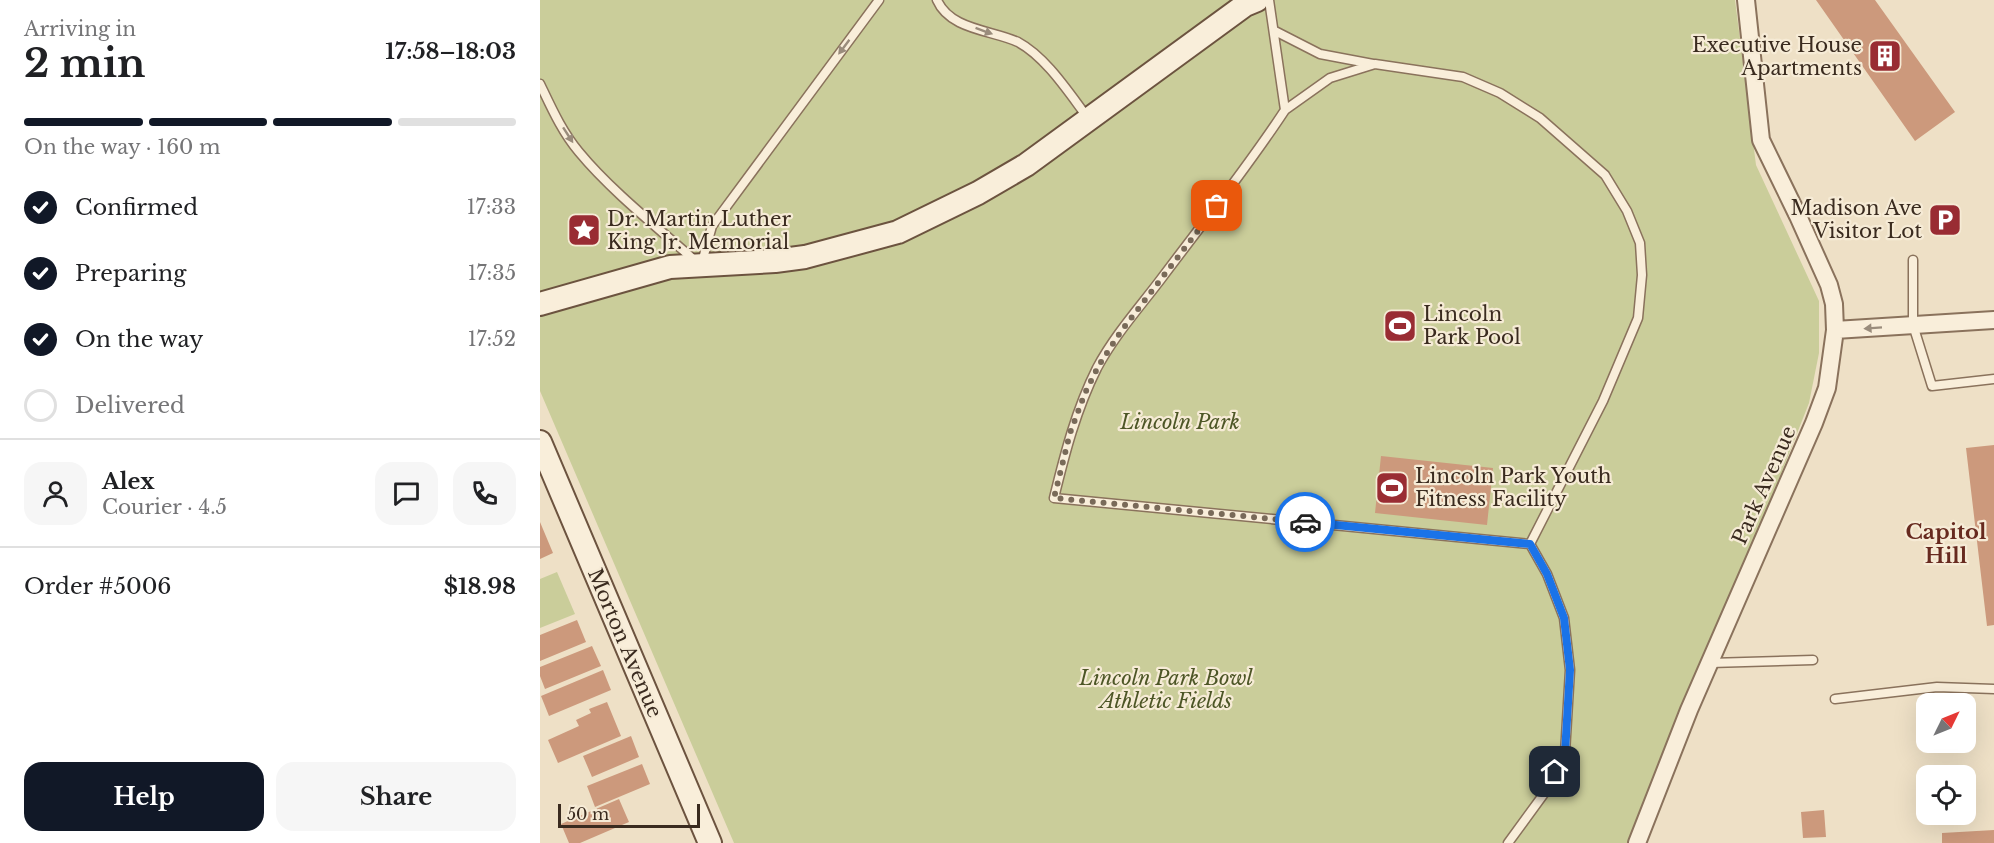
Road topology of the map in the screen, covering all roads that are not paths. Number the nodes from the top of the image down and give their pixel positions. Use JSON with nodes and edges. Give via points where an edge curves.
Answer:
{"nodes":[{"id":1,"x":879,"y":0,"type":"edge"},
{"id":2,"x":937,"y":0,"type":"edge"},
{"id":3,"x":1257,"y":0,"type":"edge"},
{"id":4,"x":1269,"y":0,"type":"edge"},
{"id":5,"x":1746,"y":0,"type":"edge"},
{"id":6,"x":1275,"y":31,"type":"junction"},
{"id":7,"x":1375,"y":64,"type":"junction"},
{"id":8,"x":540,"y":84,"type":"edge"},
{"id":9,"x":1285,"y":110,"type":"junction"},
{"id":10,"x":1089,"y":119,"type":"junction"},
{"id":11,"x":1913,"y":260,"type":"dead end"},
{"id":12,"x":701,"y":266,"type":"junction"},
{"id":13,"x":540,"y":304,"type":"edge"},
{"id":14,"x":1994,"y":320,"type":"edge"},
{"id":15,"x":1913,"y":326,"type":"junction"},
{"id":16,"x":1835,"y":330,"type":"junction"},
{"id":17,"x":1994,"y":379,"type":"edge"},
{"id":18,"x":540,"y":442,"type":"edge"},
{"id":19,"x":1530,"y":544,"type":"junction"},
{"id":20,"x":1813,"y":660,"type":"dead end"},
{"id":21,"x":1710,"y":663,"type":"junction"},
{"id":22,"x":1992,"y":689,"type":"edge"},
{"id":23,"x":1835,"y":699,"type":"dead end"},
{"id":24,"x":710,"y":843,"type":"edge"},
{"id":25,"x":1509,"y":843,"type":"edge"},
{"id":26,"x":1637,"y":843,"type":"edge"}],
"edges":[{"from":1,"to":12,"type":"lane","one_way":true,"via":[[712,226]]},
{"from":2,"to":10,"type":"lane","one_way":true,"via":[[954,19],[1018,42],[1033,53],[1056,75]]},
{"from":3,"to":10,"type":"street"},
{"from":4,"to":6,"type":"lane"},
{"from":5,"to":16,"type":"street","name":"Park Avenue","via":[[1761,140],[1829,285]]},
{"from":6,"to":7,"type":"lane","via":[[1320,54]]},
{"from":6,"to":9,"type":"lane"},
{"from":7,"to":9,"type":"lane","via":[[1330,78]]},
{"from":7,"to":19,"type":"lane","via":[[1463,77],[1500,93],[1540,118],[1605,175],[1627,210],[1640,243],[1638,318],[1603,401]]},
{"from":8,"to":12,"type":"lane","one_way":true,"via":[[578,151]]},
{"from":9,"to":19,"type":"lane","via":[[1099,365],[1070,433],[1054,498]]},
{"from":10,"to":12,"type":"street","via":[[1026,165],[898,232],[805,257]]},
{"from":11,"to":15,"type":"lane"},
{"from":12,"to":13,"type":"street","via":[[670,267]]},
{"from":14,"to":15,"type":"street"},
{"from":15,"to":16,"type":"street","one_way":true},
{"from":15,"to":17,"type":"lane","via":[[1932,386]]},
{"from":16,"to":21,"type":"street","name":"Park Avenue","via":[[1821,406]]},
{"from":18,"to":24,"type":"street","name":"Morton Avenue"},
{"from":19,"to":25,"type":"lane","via":[[1564,618],[1570,670],[1565,753],[1546,791]]},
{"from":20,"to":21,"type":"lane"},
{"from":21,"to":26,"type":"street","name":"Park Avenue"},
{"from":22,"to":23,"type":"lane","via":[[1937,687]]}]}
